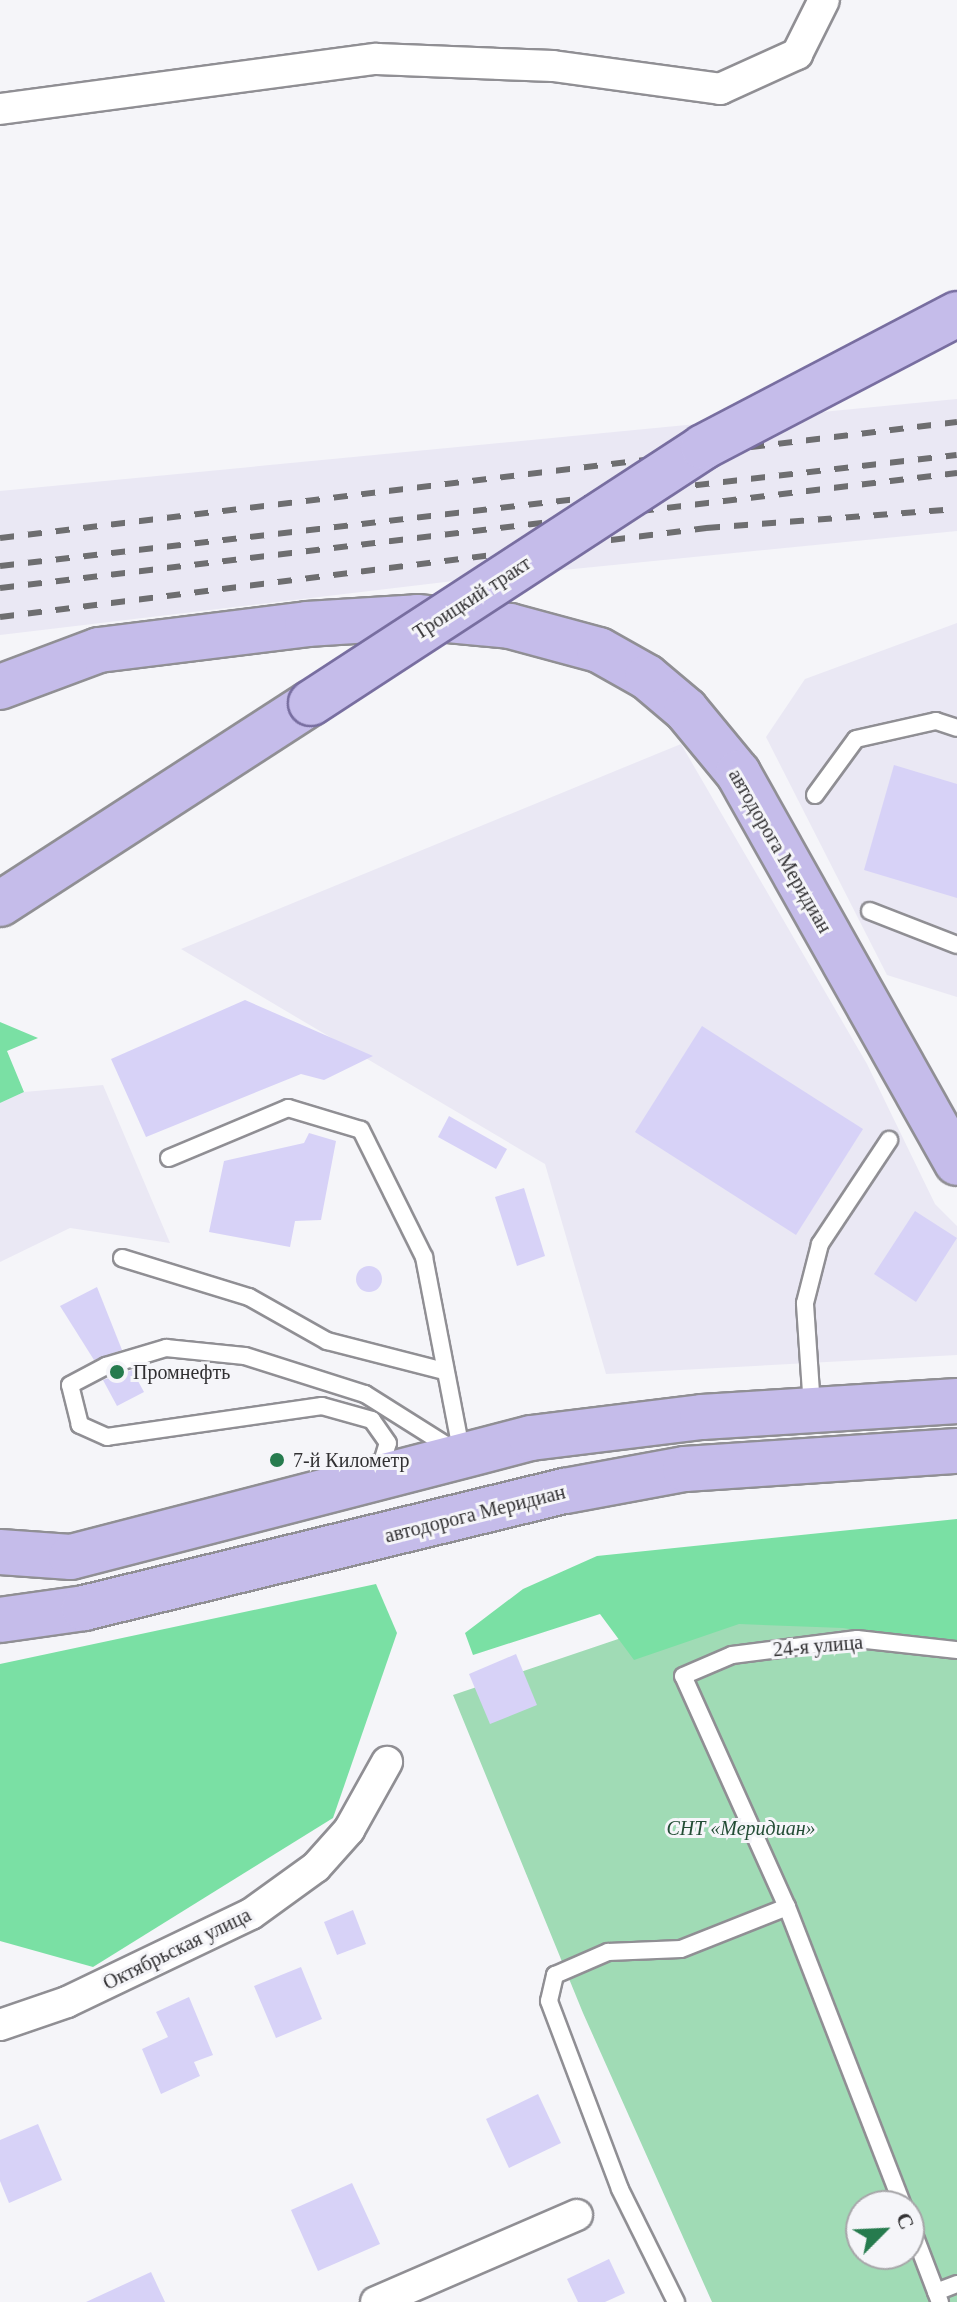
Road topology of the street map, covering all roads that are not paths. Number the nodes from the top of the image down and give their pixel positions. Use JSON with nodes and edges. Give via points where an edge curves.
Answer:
{"nodes":[{"id":1,"x":824,"y":0,"type":"edge"},
{"id":2,"x":0,"y":109,"type":"edge"},
{"id":3,"x":957,"y":314,"type":"edge"},
{"id":4,"x":0,"y":687,"type":"edge"},
{"id":5,"x":957,"y":728,"type":"edge"},
{"id":6,"x":815,"y":795,"type":"dead end"},
{"id":7,"x":0,"y":904,"type":"edge"},
{"id":8,"x":870,"y":911,"type":"dead end"},
{"id":9,"x":957,"y":945,"type":"edge"},
{"id":10,"x":889,"y":1140,"type":"dead end"},
{"id":11,"x":169,"y":1158,"type":"dead end"},
{"id":12,"x":957,"y":1163,"type":"edge"},
{"id":13,"x":122,"y":1258,"type":"dead end"},
{"id":14,"x":444,"y":1371,"type":"junction"},
{"id":15,"x":957,"y":1401,"type":"edge"},
{"id":16,"x":812,"y":1409,"type":"junction"},
{"id":17,"x":957,"y":1451,"type":"edge"},
{"id":18,"x":462,"y":1455,"type":"junction"},
{"id":19,"x":376,"y":1481,"type":"junction"},
{"id":20,"x":0,"y":1552,"type":"edge"},
{"id":21,"x":0,"y":1620,"type":"edge"},
{"id":22,"x":957,"y":1650,"type":"edge"},
{"id":23,"x":387,"y":1762,"type":"dead end"},
{"id":24,"x":787,"y":1907,"type":"junction"},
{"id":25,"x":0,"y":2025,"type":"edge"},
{"id":26,"x":897,"y":2190,"type":"edge"},
{"id":27,"x":577,"y":2215,"type":"dead end"},
{"id":28,"x":925,"y":2263,"type":"edge"},
{"id":29,"x":957,"y":2284,"type":"edge"},
{"id":30,"x":938,"y":2297,"type":"edge"},
{"id":31,"x":376,"y":2302,"type":"edge"},
{"id":32,"x":676,"y":2302,"type":"edge"}],
"edges":[{"from":1,"to":2,"type":"street","via":[[797,54],[720,89],[553,66],[377,59]]},
{"from":3,"to":7,"type":"main road","name":"Троицкий тракт","bridge":true,"via":[[703,447]]},
{"from":4,"to":12,"type":"main road","name":"автодорога Меридиан","via":[[99,650],[307,624],[417,617],[510,626],[599,650],[647,677],[686,710],[738,773]]},
{"from":5,"to":6,"type":"lane","via":[[936,721],[856,739]]},
{"from":8,"to":9,"type":"lane"},
{"from":10,"to":16,"type":"lane","via":[[820,1244],[805,1303]]},
{"from":11,"to":14,"type":"lane","via":[[288,1108],[361,1130],[424,1257]]},
{"from":13,"to":14,"type":"lane","via":[[249,1297],[327,1341]]},
{"from":14,"to":18,"type":"lane"},
{"from":15,"to":16,"type":"main road"},
{"from":16,"to":18,"type":"main road","via":[[531,1438]]},
{"from":17,"to":21,"type":"main road","name":"автодорога Меридиан","via":[[670,1472],[565,1491],[84,1608]]},
{"from":18,"to":19,"type":"main road"},
{"from":18,"to":19,"type":"lane","via":[[365,1394],[245,1356],[166,1348],[106,1366],[70,1385],[80,1425],[107,1437],[322,1406],[372,1420],[388,1443]]},
{"from":19,"to":20,"type":"main road","via":[[71,1557]]},
{"from":22,"to":24,"type":"lane","name":"24-я улица","via":[[857,1639],[732,1655],[683,1676]]},
{"from":23,"to":25,"type":"street","name":"Октябрьская улица","via":[[349,1830],[316,1867],[251,1914],[67,2002]]},
{"from":24,"to":26,"type":"lane"},
{"from":24,"to":32,"type":"lane","via":[[681,1949],[608,1952],[555,1975],[549,2001],[620,2189]]},
{"from":27,"to":31,"type":"street"},
{"from":28,"to":30,"type":"lane"},
{"from":29,"to":30,"type":"lane"}]}
